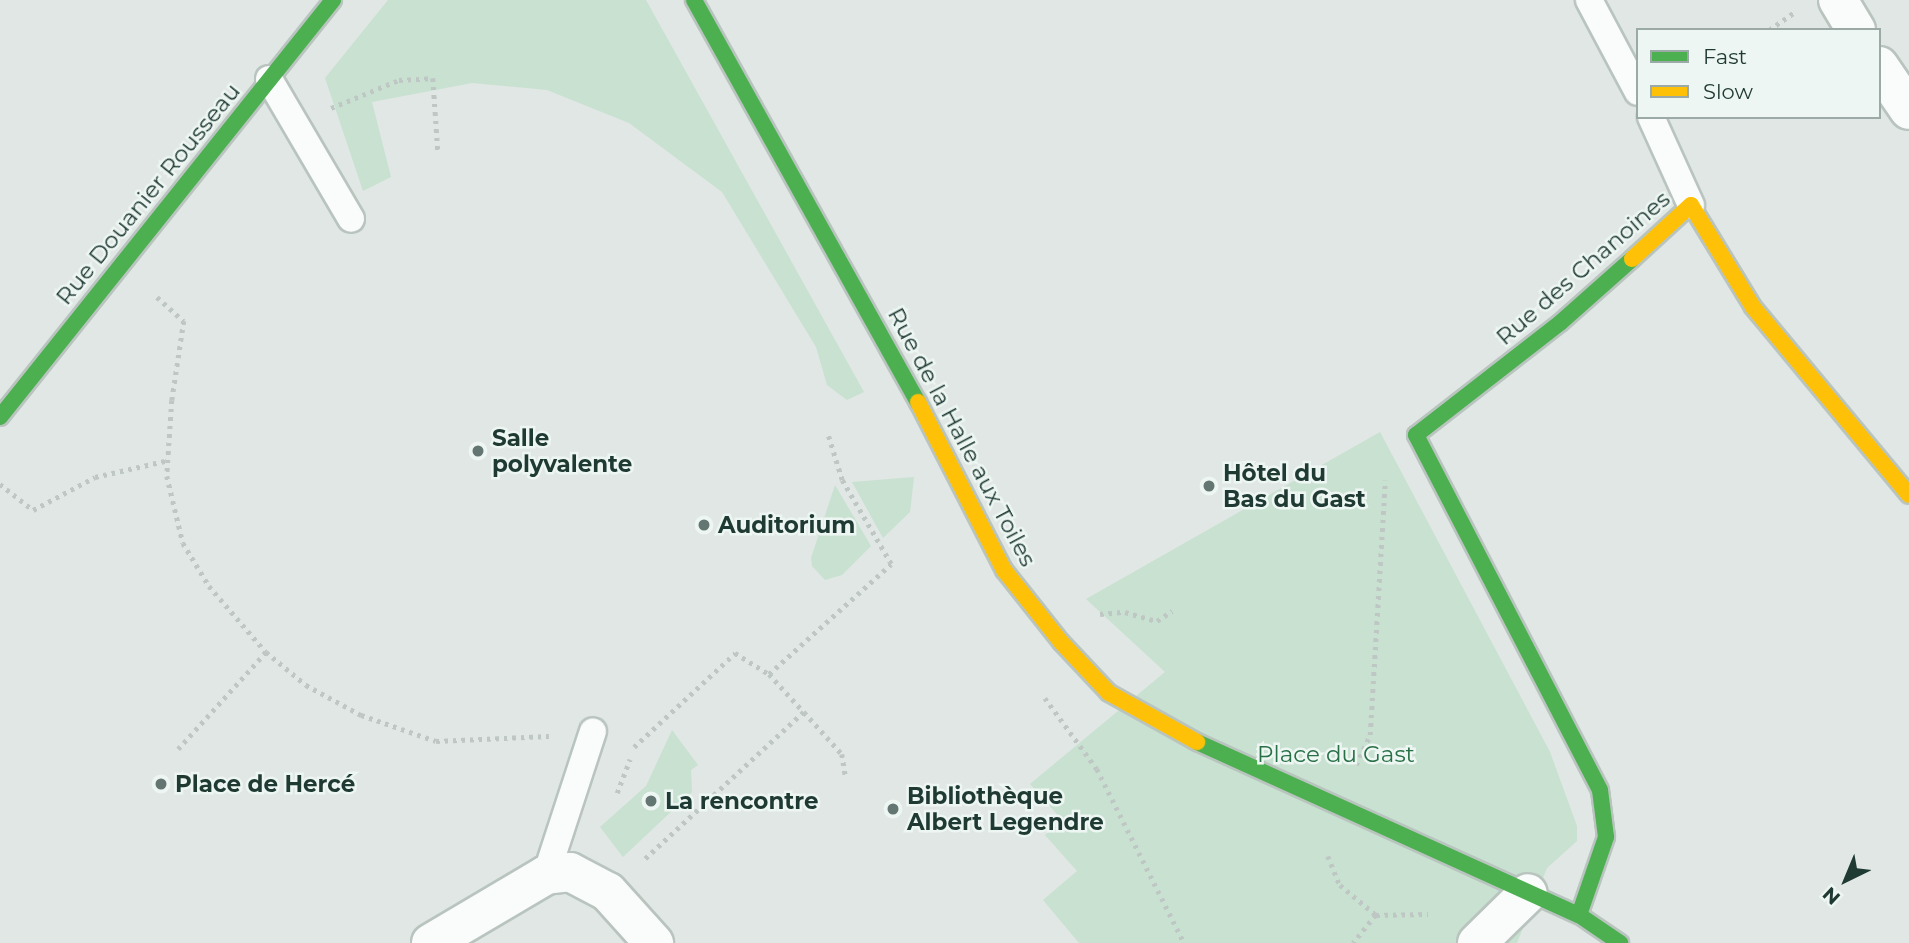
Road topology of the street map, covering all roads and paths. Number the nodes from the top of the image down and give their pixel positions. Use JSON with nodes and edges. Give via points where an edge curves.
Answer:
{"nodes":[{"id":1,"x":333,"y":0,"type":"edge"},
{"id":2,"x":694,"y":0,"type":"edge"},
{"id":3,"x":1589,"y":0,"type":"edge"},
{"id":4,"x":1838,"y":0,"type":"edge"},
{"id":5,"x":1855,"y":28,"type":"edge"},
{"id":6,"x":1881,"y":69,"type":"edge"},
{"id":7,"x":269,"y":79,"type":"junction"},
{"id":8,"x":1636,"y":88,"type":"edge"},
{"id":9,"x":1909,"y":110,"type":"edge"},
{"id":10,"x":1652,"y":119,"type":"edge"},
{"id":11,"x":297,"y":128,"type":"junction"},
{"id":12,"x":438,"y":152,"type":"dead end"},
{"id":13,"x":1691,"y":205,"type":"junction"},
{"id":14,"x":351,"y":219,"type":"dead end"},
{"id":15,"x":121,"y":264,"type":"junction"},
{"id":16,"x":0,"y":417,"type":"edge"},
{"id":17,"x":828,"y":435,"type":"dead end"},
{"id":18,"x":169,"y":460,"type":"junction"},
{"id":19,"x":1386,"y":466,"type":"dead end"},
{"id":20,"x":0,"y":484,"type":"edge"},
{"id":21,"x":1909,"y":495,"type":"edge"},
{"id":22,"x":1172,"y":611,"type":"dead end"},
{"id":23,"x":1092,"y":614,"type":"dead end"},
{"id":24,"x":266,"y":652,"type":"junction"},
{"id":25,"x":769,"y":674,"type":"junction"},
{"id":26,"x":1038,"y":688,"type":"dead end"},
{"id":27,"x":804,"y":712,"type":"junction"},
{"id":28,"x":593,"y":731,"type":"junction"},
{"id":29,"x":634,"y":746,"type":"junction"},
{"id":30,"x":178,"y":749,"type":"dead end"},
{"id":31,"x":1351,"y":776,"type":"dead end"},
{"id":32,"x":846,"y":778,"type":"dead end"},
{"id":33,"x":612,"y":797,"type":"dead end"},
{"id":34,"x":1326,"y":850,"type":"dead end"},
{"id":35,"x":546,"y":875,"type":"junction"},
{"id":36,"x":608,"y":892,"type":"junction"},
{"id":37,"x":1528,"y":893,"type":"junction"},
{"id":38,"x":1428,"y":914,"type":"dead end"},
{"id":39,"x":1376,"y":915,"type":"junction"},
{"id":40,"x":1578,"y":915,"type":"junction"},
{"id":41,"x":431,"y":943,"type":"edge"},
{"id":42,"x":654,"y":943,"type":"edge"},
{"id":43,"x":1184,"y":943,"type":"edge"},
{"id":44,"x":1353,"y":943,"type":"edge"},
{"id":45,"x":1477,"y":943,"type":"edge"},
{"id":46,"x":1620,"y":943,"type":"edge"}],
"edges":[{"from":1,"to":7,"type":"street","name":"Rue Douanier Rousseau"},
{"from":2,"to":37,"type":"street","name":"Rue de la Halle aux Toiles","via":[[918,400],[1004,570],[1070,652],[1109,693],[1173,730]]},
{"from":3,"to":8,"type":"lane"},
{"from":4,"to":5,"type":"street"},
{"from":6,"to":9,"type":"street"},
{"from":7,"to":11,"type":"lane"},
{"from":7,"to":15,"type":"street","name":"Rue Douanier Rousseau"},
{"from":10,"to":13,"type":"lane"},
{"from":11,"to":12,"type":"path","via":[[355,94],[399,80],[433,78]]},
{"from":11,"to":14,"type":"lane"},
{"from":13,"to":21,"type":"street","name":"Rue des Chanoines","via":[[1753,307]]},
{"from":13,"to":40,"type":"street","name":"Rue des Chanoines","via":[[1560,323],[1416,435],[1600,790],[1606,837]]},
{"from":15,"to":16,"type":"street","name":"Rue Douanier Rousseau"},
{"from":15,"to":18,"type":"path","via":[[184,321]]},
{"from":17,"to":25,"type":"path","via":[[842,480],[891,564]]},
{"from":18,"to":20,"type":"path","via":[[95,477],[33,510]]},
{"from":18,"to":24,"type":"path","via":[[167,476],[183,543],[209,586]]},
{"from":19,"to":31,"type":"path","via":[[1370,735]]},
{"from":22,"to":23,"type":"path","via":[[1157,621],[1125,611]]},
{"from":24,"to":28,"type":"path","via":[[306,685],[361,715],[436,741],[516,740]]},
{"from":24,"to":30,"type":"path"},
{"from":25,"to":27,"type":"path"},
{"from":25,"to":29,"type":"path","via":[[735,653]]},
{"from":26,"to":43,"type":"path","via":[[1097,769]]},
{"from":27,"to":32,"type":"path","via":[[842,754]]},
{"from":27,"to":36,"type":"path"},
{"from":28,"to":29,"type":"path"},
{"from":28,"to":35,"type":"lane"},
{"from":29,"to":33,"type":"path","via":[[622,788]]},
{"from":34,"to":39,"type":"path","via":[[1340,885]]},
{"from":35,"to":36,"type":"street","via":[[570,872]]},
{"from":35,"to":41,"type":"street"},
{"from":36,"to":42,"type":"street"},
{"from":37,"to":40,"type":"street","name":"Rue de la Halle aux Toiles"},
{"from":37,"to":45,"type":"street"},
{"from":38,"to":39,"type":"path"},
{"from":39,"to":44,"type":"path"},
{"from":40,"to":46,"type":"street","name":"Rue de la Halle aux Toiles"}]}
